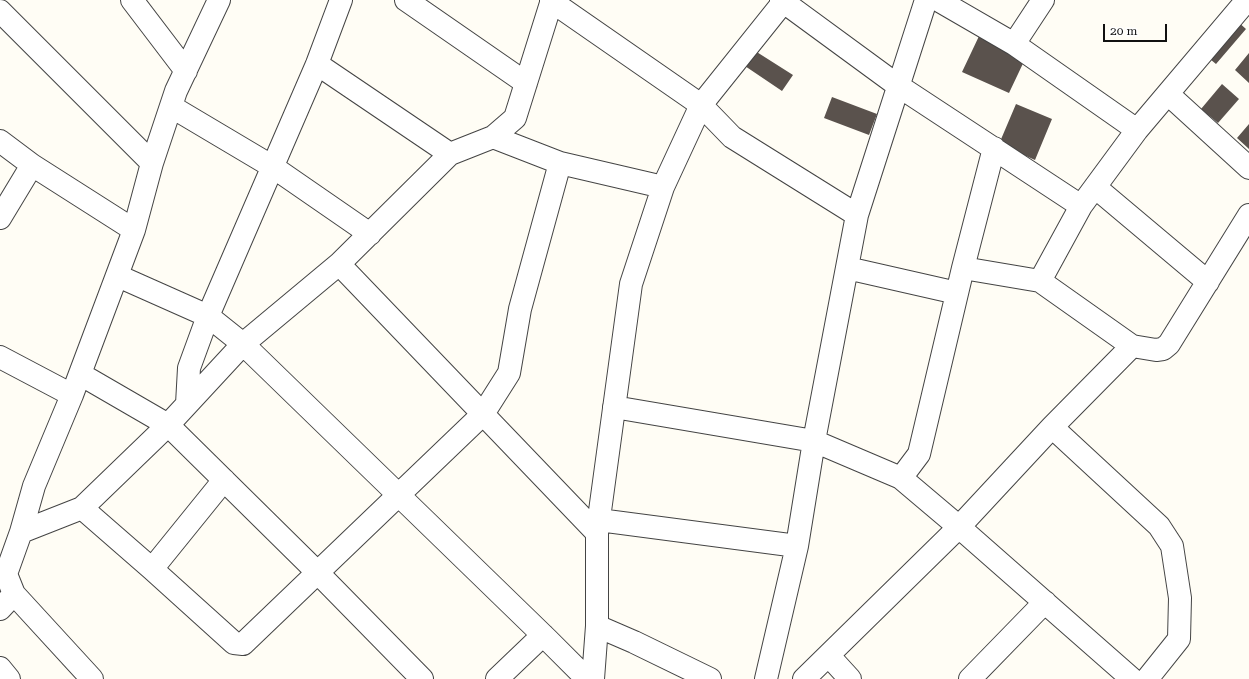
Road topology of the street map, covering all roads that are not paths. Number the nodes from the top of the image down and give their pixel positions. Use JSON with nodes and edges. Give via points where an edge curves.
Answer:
{"nodes":[{"id":1,"x":5,"y":0,"type":"edge"},
{"id":2,"x":132,"y":0,"type":"edge"},
{"id":3,"x":219,"y":0,"type":"edge"},
{"id":4,"x":341,"y":0,"type":"edge"},
{"id":5,"x":406,"y":0,"type":"edge"},
{"id":6,"x":926,"y":0,"type":"edge"},
{"id":7,"x":938,"y":0,"type":"edge"},
{"id":8,"x":1043,"y":0,"type":"edge"},
{"id":9,"x":551,"y":1,"type":"edge"},
{"id":10,"x":783,"y":1,"type":"edge"},
{"id":11,"x":0,"y":3,"type":"edge"},
{"id":12,"x":1244,"y":4,"type":"edge"},
{"id":13,"x":0,"y":11,"type":"edge"},
{"id":14,"x":1014,"y":44,"type":"junction"},
{"id":15,"x":317,"y":64,"type":"junction"},
{"id":16,"x":186,"y":71,"type":"junction"},
{"id":17,"x":526,"y":83,"type":"junction"},
{"id":18,"x":897,"y":85,"type":"junction"},
{"id":19,"x":1168,"y":94,"type":"junction"},
{"id":20,"x":702,"y":104,"type":"junction"},
{"id":21,"x":172,"y":107,"type":"junction"},
{"id":22,"x":1137,"y":130,"type":"junction"},
{"id":23,"x":493,"y":137,"type":"junction"},
{"id":24,"x":0,"y":141,"type":"edge"},
{"id":25,"x":994,"y":148,"type":"junction"},
{"id":26,"x":450,"y":154,"type":"junction"},
{"id":27,"x":152,"y":163,"type":"junction"},
{"id":28,"x":560,"y":163,"type":"junction"},
{"id":29,"x":32,"y":165,"type":"junction"},
{"id":30,"x":273,"y":167,"type":"junction"},
{"id":31,"x":1249,"y":168,"type":"edge"},
{"id":32,"x":663,"y":187,"type":"junction"},
{"id":33,"x":1095,"y":187,"type":"junction"},
{"id":34,"x":1081,"y":206,"type":"junction"},
{"id":35,"x":857,"y":215,"type":"junction"},
{"id":36,"x":0,"y":218,"type":"edge"},
{"id":37,"x":1248,"y":218,"type":"edge"},
{"id":38,"x":134,"y":230,"type":"junction"},
{"id":39,"x":370,"y":234,"type":"junction"},
{"id":40,"x":340,"y":264,"type":"junction"},
{"id":41,"x":847,"y":268,"type":"junction"},
{"id":42,"x":963,"y":268,"type":"junction"},
{"id":43,"x":118,"y":276,"type":"junction"},
{"id":44,"x":1040,"y":281,"type":"junction"},
{"id":45,"x":1208,"y":282,"type":"junction"},
{"id":46,"x":957,"y":293,"type":"junction"},
{"id":47,"x":208,"y":316,"type":"junction"},
{"id":48,"x":242,"y":344,"type":"junction"},
{"id":49,"x":1132,"y":346,"type":"junction"},
{"id":50,"x":0,"y":357,"type":"edge"},
{"id":51,"x":80,"y":374,"type":"junction"},
{"id":52,"x":72,"y":395,"type":"junction"},
{"id":53,"x":187,"y":404,"type":"junction"},
{"id":54,"x":614,"y":407,"type":"junction"},
{"id":55,"x":483,"y":414,"type":"junction"},
{"id":56,"x":168,"y":424,"type":"junction"},
{"id":57,"x":1052,"y":427,"type":"junction"},
{"id":58,"x":814,"y":441,"type":"junction"},
{"id":59,"x":901,"y":478,"type":"junction"},
{"id":60,"x":224,"y":480,"type":"junction"},
{"id":61,"x":397,"y":494,"type":"junction"},
{"id":62,"x":82,"y":508,"type":"junction"},
{"id":63,"x":598,"y":527,"type":"junction"},
{"id":64,"x":959,"y":527,"type":"junction"},
{"id":65,"x":12,"y":539,"type":"edge"},
{"id":66,"x":796,"y":546,"type":"junction"},
{"id":67,"x":152,"y":569,"type":"junction"},
{"id":68,"x":318,"y":572,"type":"junction"},
{"id":69,"x":7,"y":601,"type":"edge"},
{"id":70,"x":1045,"y":602,"type":"junction"},
{"id":71,"x":597,"y":626,"type":"junction"},
{"id":72,"x":543,"y":635,"type":"junction"},
{"id":73,"x":829,"y":656,"type":"junction"},
{"id":74,"x":0,"y":668,"type":"edge"},
{"id":75,"x":9,"y":679,"type":"edge"},
{"id":76,"x":92,"y":679,"type":"edge"},
{"id":77,"x":422,"y":679,"type":"edge"},
{"id":78,"x":497,"y":679,"type":"edge"},
{"id":79,"x":587,"y":679,"type":"edge"},
{"id":80,"x":593,"y":679,"type":"edge"},
{"id":81,"x":710,"y":679,"type":"edge"},
{"id":82,"x":766,"y":679,"type":"edge"},
{"id":83,"x":804,"y":679,"type":"edge"},
{"id":84,"x":850,"y":679,"type":"edge"},
{"id":85,"x":970,"y":679,"type":"edge"},
{"id":86,"x":1132,"y":679,"type":"edge"},
{"id":87,"x":1147,"y":679,"type":"edge"}],
"edges":[{"from":1,"to":11,"type":"street"},
{"from":2,"to":16,"type":"street"},
{"from":3,"to":16,"type":"street"},
{"from":4,"to":15,"type":"street"},
{"from":5,"to":17,"type":"street"},
{"from":6,"to":18,"type":"street"},
{"from":7,"to":14,"type":"street"},
{"from":8,"to":14,"type":"street"},
{"from":9,"to":17,"type":"street"},
{"from":9,"to":20,"type":"street"},
{"from":10,"to":18,"type":"street"},
{"from":10,"to":20,"type":"street"},
{"from":12,"to":19,"type":"street"},
{"from":13,"to":27,"type":"street"},
{"from":14,"to":22,"type":"street"},
{"from":15,"to":26,"type":"street"},
{"from":15,"to":30,"type":"street"},
{"from":16,"to":21,"type":"street","via":[[176,91]]},
{"from":17,"to":23,"type":"street","via":[[515,118]]},
{"from":18,"to":25,"type":"street"},
{"from":18,"to":35,"type":"street"},
{"from":19,"to":22,"type":"street"},
{"from":19,"to":31,"type":"street"},
{"from":20,"to":32,"type":"street"},
{"from":20,"to":35,"type":"street","via":[[732,137]]},
{"from":21,"to":27,"type":"street"},
{"from":21,"to":30,"type":"street"},
{"from":22,"to":33,"type":"street"},
{"from":23,"to":26,"type":"street"},
{"from":23,"to":28,"type":"street"},
{"from":24,"to":29,"type":"street"},
{"from":25,"to":34,"type":"street"},
{"from":25,"to":42,"type":"street"},
{"from":26,"to":39,"type":"street"},
{"from":27,"to":38,"type":"street"},
{"from":28,"to":32,"type":"street"},
{"from":28,"to":55,"type":"street","via":[[520,309],[509,373]]},
{"from":29,"to":36,"type":"street"},
{"from":29,"to":38,"type":"street"},
{"from":30,"to":39,"type":"street"},
{"from":30,"to":47,"type":"street"},
{"from":32,"to":54,"type":"street","via":[[631,284]]},
{"from":33,"to":34,"type":"street"},
{"from":33,"to":45,"type":"street"},
{"from":34,"to":44,"type":"street"},
{"from":35,"to":41,"type":"street"},
{"from":37,"to":45,"type":"street"},
{"from":38,"to":43,"type":"street"},
{"from":39,"to":40,"type":"street"},
{"from":40,"to":48,"type":"street"},
{"from":40,"to":55,"type":"street"},
{"from":41,"to":46,"type":"street"},
{"from":41,"to":58,"type":"street"},
{"from":42,"to":44,"type":"street"},
{"from":42,"to":46,"type":"street"},
{"from":43,"to":47,"type":"street"},
{"from":43,"to":51,"type":"street"},
{"from":44,"to":49,"type":"street"},
{"from":45,"to":49,"type":"street","via":[[1169,344],[1163,349],[1156,350]]},
{"from":46,"to":59,"type":"street","via":[[919,454]]},
{"from":47,"to":48,"type":"street"},
{"from":47,"to":53,"type":"street","via":[[189,368]]},
{"from":48,"to":53,"type":"street"},
{"from":48,"to":61,"type":"street"},
{"from":49,"to":57,"type":"street"},
{"from":50,"to":52,"type":"street"},
{"from":51,"to":52,"type":"street"},
{"from":51,"to":56,"type":"street"},
{"from":52,"to":65,"type":"street"},
{"from":53,"to":56,"type":"street"},
{"from":54,"to":58,"type":"street"},
{"from":54,"to":63,"type":"street"},
{"from":55,"to":61,"type":"street"},
{"from":55,"to":63,"type":"street"},
{"from":56,"to":60,"type":"street"},
{"from":56,"to":62,"type":"street"},
{"from":57,"to":64,"type":"street"},
{"from":57,"to":87,"type":"street","via":[[1159,526],[1172,546],[1180,598],[1179,639]]},
{"from":58,"to":59,"type":"street"},
{"from":58,"to":66,"type":"street"},
{"from":59,"to":64,"type":"street"},
{"from":60,"to":67,"type":"street"},
{"from":60,"to":68,"type":"street"},
{"from":61,"to":68,"type":"street"},
{"from":61,"to":72,"type":"street"},
{"from":62,"to":65,"type":"street"},
{"from":62,"to":67,"type":"street"},
{"from":63,"to":66,"type":"street"},
{"from":63,"to":71,"type":"street"},
{"from":64,"to":70,"type":"street"},
{"from":64,"to":73,"type":"street"},
{"from":65,"to":69,"type":"street","via":[[6,574]]},
{"from":66,"to":82,"type":"street"},
{"from":67,"to":68,"type":"street","via":[[234,643],[239,644],[243,644]]},
{"from":68,"to":77,"type":"street"},
{"from":69,"to":76,"type":"street"},
{"from":70,"to":85,"type":"street"},
{"from":70,"to":86,"type":"street"},
{"from":71,"to":80,"type":"street"},
{"from":71,"to":81,"type":"street"},
{"from":72,"to":78,"type":"street"},
{"from":72,"to":79,"type":"street"},
{"from":73,"to":83,"type":"street"},
{"from":73,"to":84,"type":"street"},
{"from":74,"to":75,"type":"street"}]}
